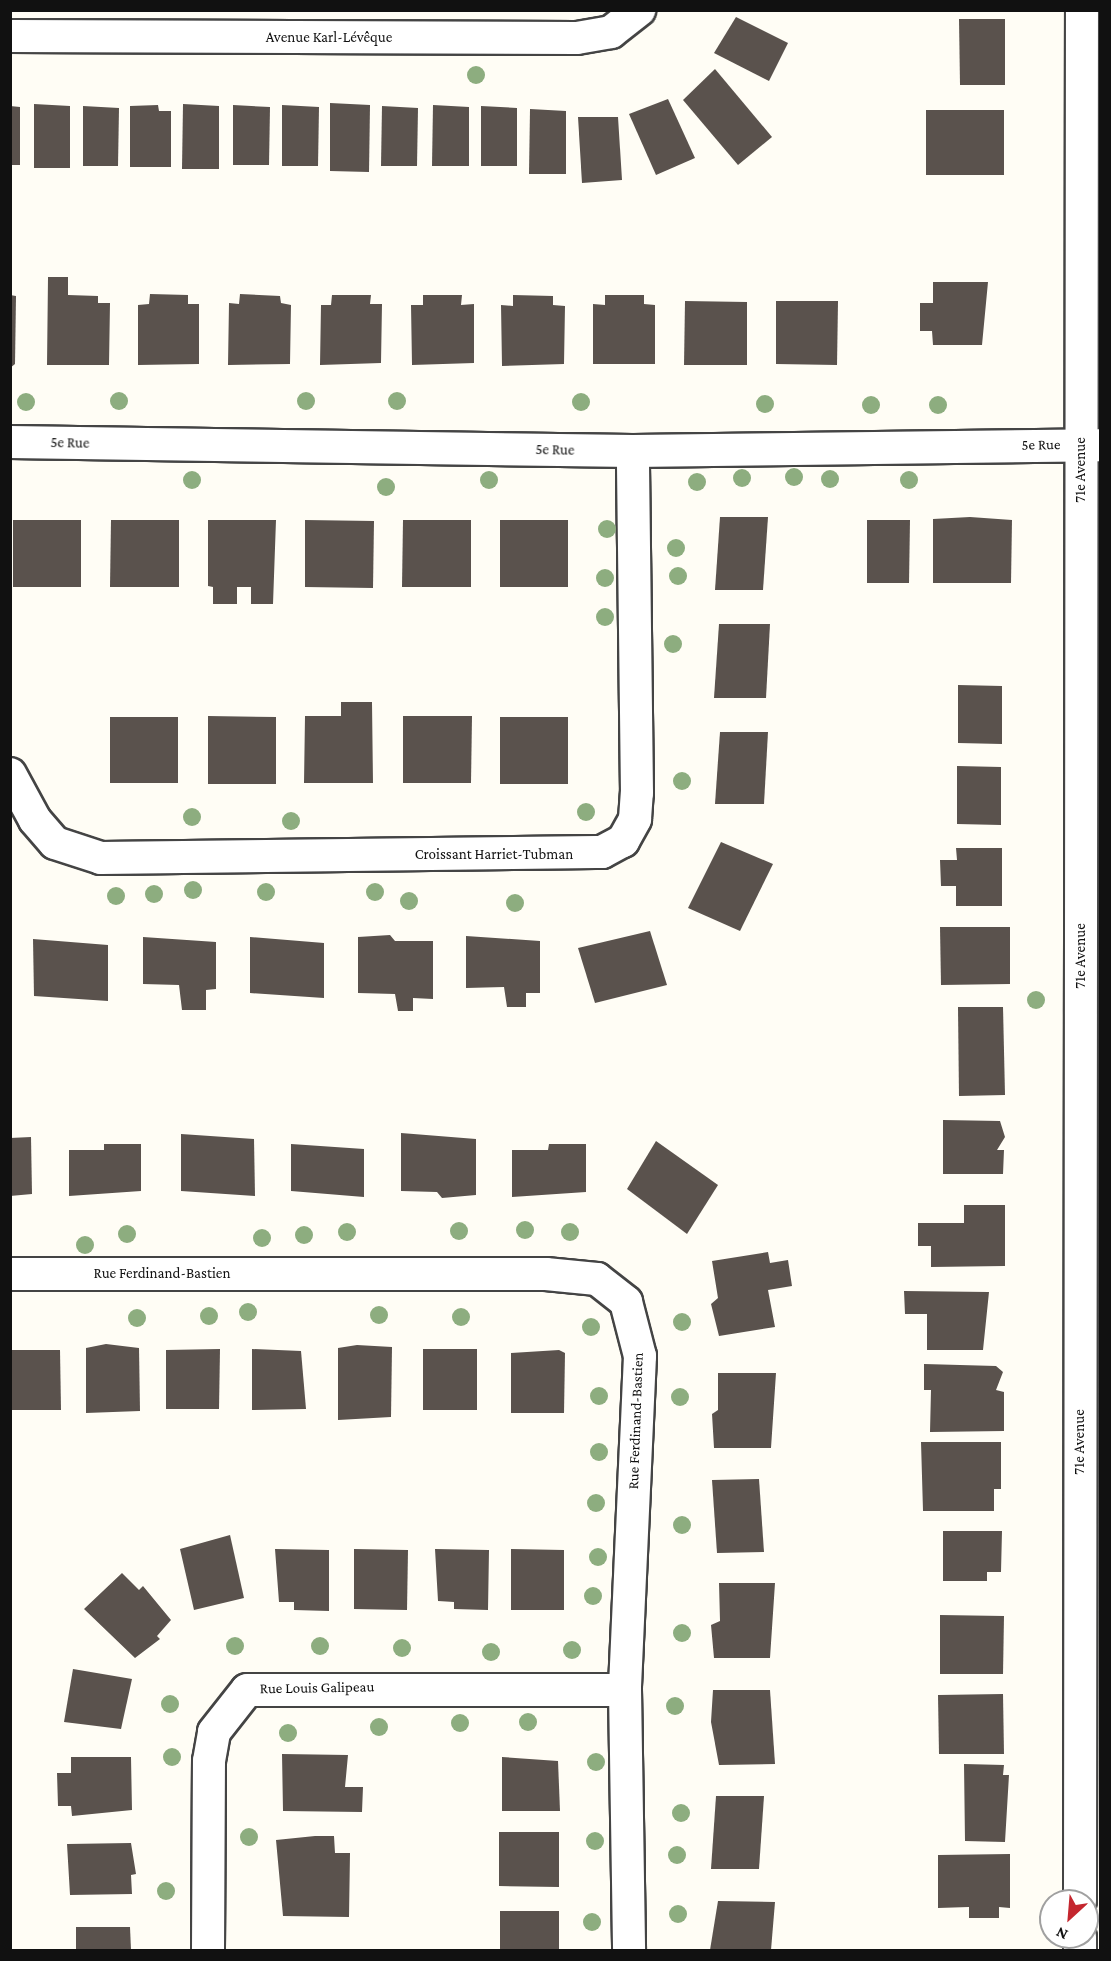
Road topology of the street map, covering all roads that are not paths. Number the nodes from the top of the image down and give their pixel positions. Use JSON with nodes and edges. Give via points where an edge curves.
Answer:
{"nodes":[{"id":1,"x":639,"y":10,"type":"edge"},
{"id":2,"x":1082,"y":10,"type":"edge"},
{"id":3,"x":10,"y":36,"type":"edge"},
{"id":4,"x":10,"y":442,"type":"edge"},
{"id":5,"x":1091,"y":445,"type":"edge"},
{"id":6,"x":633,"y":451,"type":"junction"},
{"id":7,"x":10,"y":774,"type":"edge"},
{"id":8,"x":10,"y":1274,"type":"edge"},
{"id":9,"x":625,"y":1690,"type":"junction"},
{"id":10,"x":1080,"y":1889,"type":"edge"},
{"id":11,"x":207,"y":1950,"type":"edge"},
{"id":12,"x":629,"y":1950,"type":"edge"}],
"edges":[{"from":1,"to":3,"type":"street","name":"Avenue Karl-Lévêque","via":[[611,33],[577,38]]},
{"from":2,"to":5,"type":"street","name":"71e Avenue"},
{"from":4,"to":6,"type":"street","name":"5e Rue"},
{"from":5,"to":6,"type":"street","name":"5e Rue"},
{"from":5,"to":10,"type":"street","name":"71e Avenue"},
{"from":6,"to":7,"type":"street","name":"Croissant Harriet-Tubman","via":[[635,819],[623,841],[602,852],[101,858],[55,843],[35,820]]},
{"from":8,"to":9,"type":"street","name":"Rue Ferdinand-Bastien","via":[[546,1274],[597,1279],[612,1288],[635,1321],[640,1356]]},
{"from":9,"to":11,"type":"street","name":"Rue Louis Galipeau","via":[[247,1690],[214,1732],[209,1761]]},
{"from":9,"to":12,"type":"street","name":"Rue Ferdinand-Bastien"}]}
